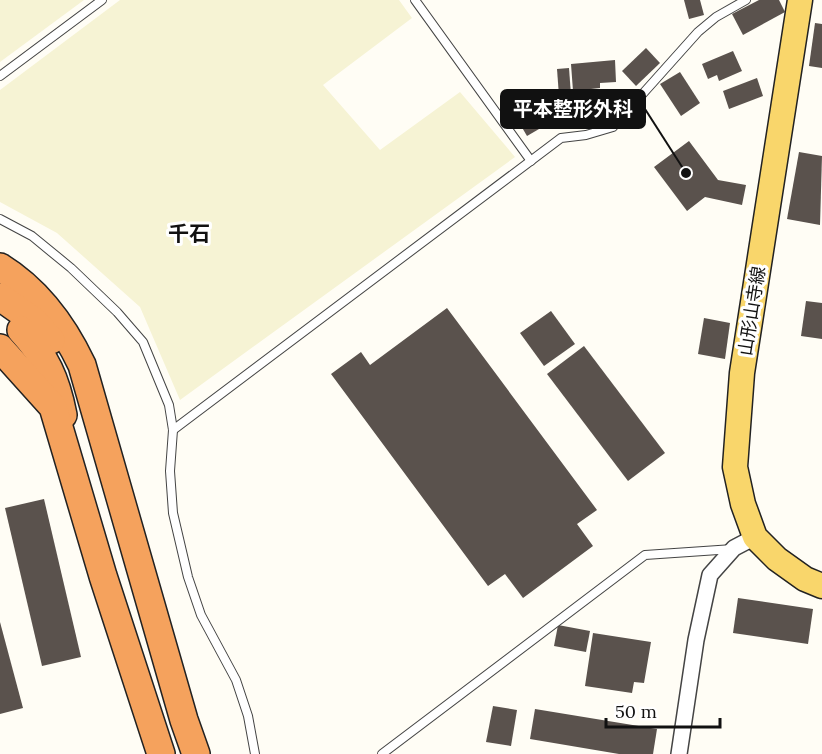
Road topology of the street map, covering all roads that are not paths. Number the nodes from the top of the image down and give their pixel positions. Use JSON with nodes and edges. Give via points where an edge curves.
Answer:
{"nodes":[{"id":1,"x":102,"y":0,"type":"edge"},
{"id":2,"x":746,"y":0,"type":"edge"},
{"id":3,"x":800,"y":0,"type":"edge"},
{"id":4,"x":419,"y":1,"type":"edge"},
{"id":5,"x":0,"y":76,"type":"edge"},
{"id":6,"x":531,"y":162,"type":"junction"},
{"id":7,"x":0,"y":219,"type":"edge"},
{"id":8,"x":0,"y":267,"type":"edge"},
{"id":9,"x":0,"y":297,"type":"edge"},
{"id":10,"x":0,"y":312,"type":"edge"},
{"id":11,"x":0,"y":348,"type":"edge"},
{"id":12,"x":173,"y":430,"type":"junction"},
{"id":13,"x":105,"y":444,"type":"junction"},
{"id":14,"x":75,"y":472,"type":"junction"},
{"id":15,"x":755,"y":537,"type":"junction"},
{"id":16,"x":734,"y":548,"type":"junction"},
{"id":17,"x":822,"y":586,"type":"edge"},
{"id":18,"x":140,"y":690,"type":"junction"},
{"id":19,"x":184,"y":720,"type":"junction"},
{"id":20,"x":149,"y":754,"type":"edge"},
{"id":21,"x":161,"y":754,"type":"edge"},
{"id":22,"x":187,"y":754,"type":"edge"},
{"id":23,"x":196,"y":754,"type":"edge"},
{"id":24,"x":255,"y":754,"type":"edge"},
{"id":25,"x":382,"y":754,"type":"edge"},
{"id":26,"x":679,"y":754,"type":"edge"}],
"edges":[{"from":1,"to":5,"type":"lane"},
{"from":2,"to":6,"type":"lane","via":[[698,32],[613,127],[561,138]]},
{"from":3,"to":15,"type":"main road","name":"山形山寺線","via":[[739,408],[735,467]]},
{"from":4,"to":6,"type":"lane"},
{"from":6,"to":12,"type":"lane"},
{"from":7,"to":12,"type":"lane","via":[[33,236],[71,268],[142,342],[166,396]]},
{"from":8,"to":13,"type":"highway","via":[[47,309],[68,336],[82,365]]},
{"from":9,"to":13,"type":"highway","via":[[34,321],[55,345]]},
{"from":10,"to":14,"type":"highway","via":[[42,355],[56,381]]},
{"from":11,"to":14,"type":"highway","via":[[53,407]]},
{"from":12,"to":24,"type":"lane","via":[[170,471],[177,539],[201,615],[236,680]]},
{"from":13,"to":19,"type":"highway"},
{"from":14,"to":18,"type":"highway"},
{"from":15,"to":16,"type":"street"},
{"from":15,"to":17,"type":"main road","name":"山形山寺線","via":[[777,559]]},
{"from":16,"to":25,"type":"lane","via":[[645,555]]},
{"from":16,"to":26,"type":"street","via":[[710,575]]},
{"from":18,"to":20,"type":"highway"},
{"from":18,"to":21,"type":"highway"},
{"from":19,"to":22,"type":"highway"},
{"from":19,"to":23,"type":"highway"}]}
